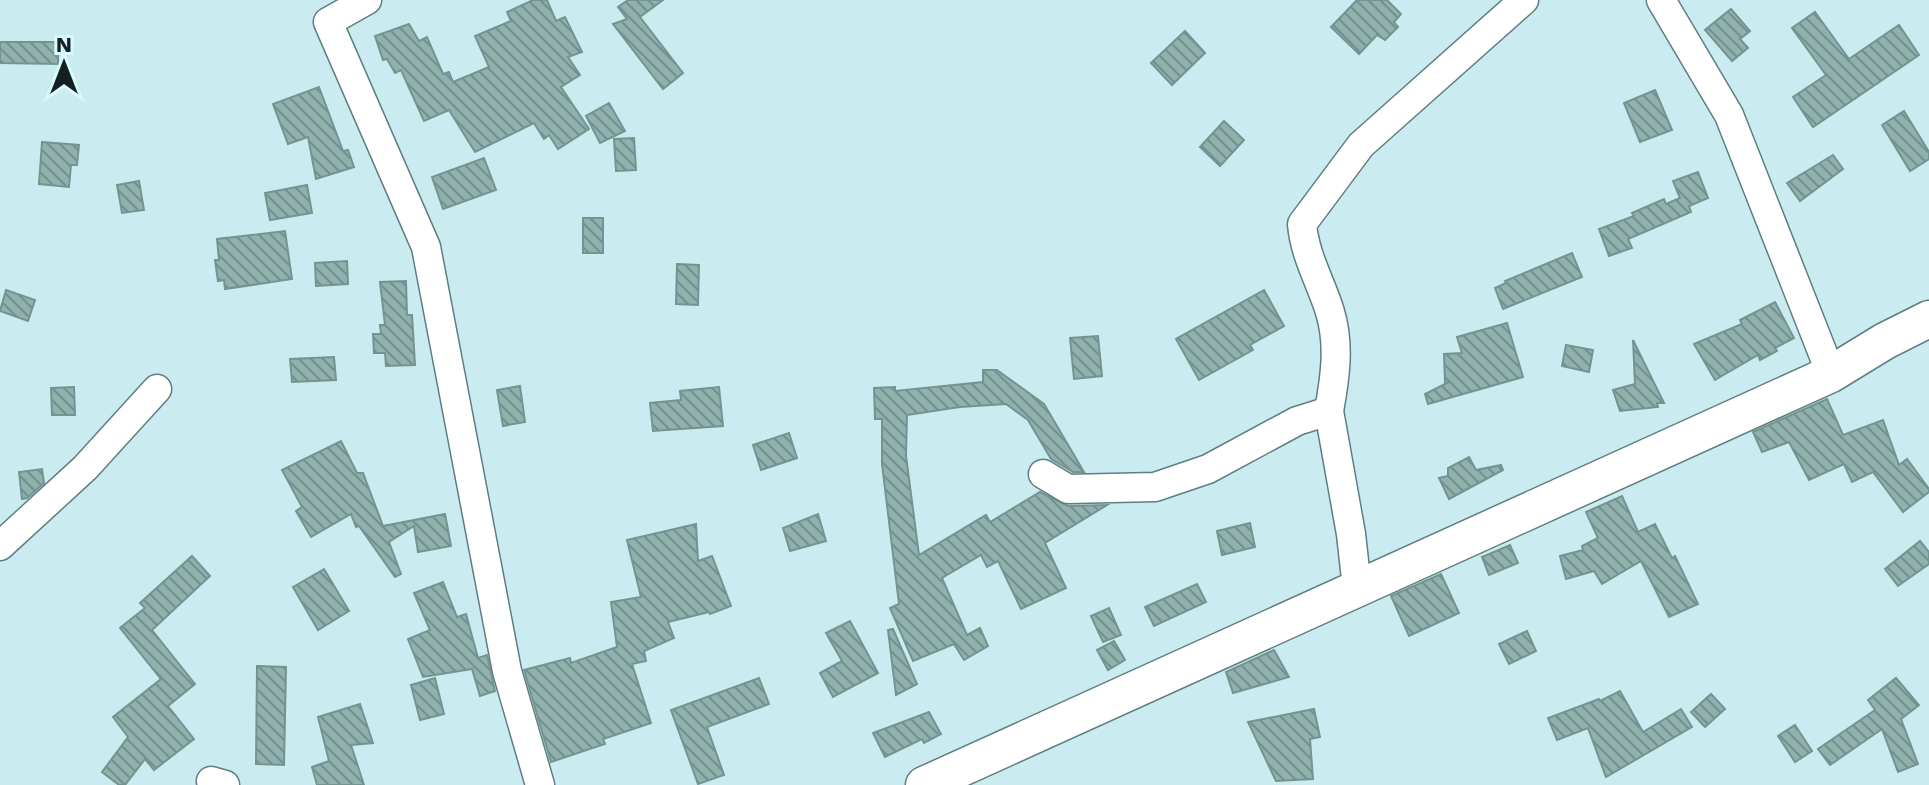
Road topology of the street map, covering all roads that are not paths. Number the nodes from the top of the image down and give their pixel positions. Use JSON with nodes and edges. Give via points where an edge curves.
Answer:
{"nodes":[{"id":1,"x":367,"y":0,"type":"edge"},
{"id":2,"x":1524,"y":0,"type":"edge"},
{"id":3,"x":1661,"y":0,"type":"edge"},
{"id":4,"x":1929,"y":319,"type":"edge"},
{"id":5,"x":1831,"y":374,"type":"junction"},
{"id":6,"x":157,"y":389,"type":"dead end"},
{"id":7,"x":1329,"y":411,"type":"junction"},
{"id":8,"x":1043,"y":474,"type":"dead end"},
{"id":9,"x":0,"y":546,"type":"edge"},
{"id":10,"x":1357,"y":588,"type":"junction"},
{"id":11,"x":540,"y":785,"type":"edge"},
{"id":12,"x":924,"y":785,"type":"edge"}],
"edges":[{"from":1,"to":11,"type":"street","via":[[328,22],[426,247],[507,671]]},
{"from":2,"to":7,"type":"street","via":[[1361,145],[1302,224],[1337,349]]},
{"from":3,"to":5,"type":"street","via":[[1729,115]]},
{"from":4,"to":5,"type":"main road"},
{"from":5,"to":10,"type":"main road"},
{"from":6,"to":9,"type":"street","via":[[85,468]]},
{"from":7,"to":8,"type":"street","via":[[1297,421],[1208,469],[1155,487],[1068,489]]},
{"from":7,"to":10,"type":"street"},
{"from":10,"to":12,"type":"main road"}]}
